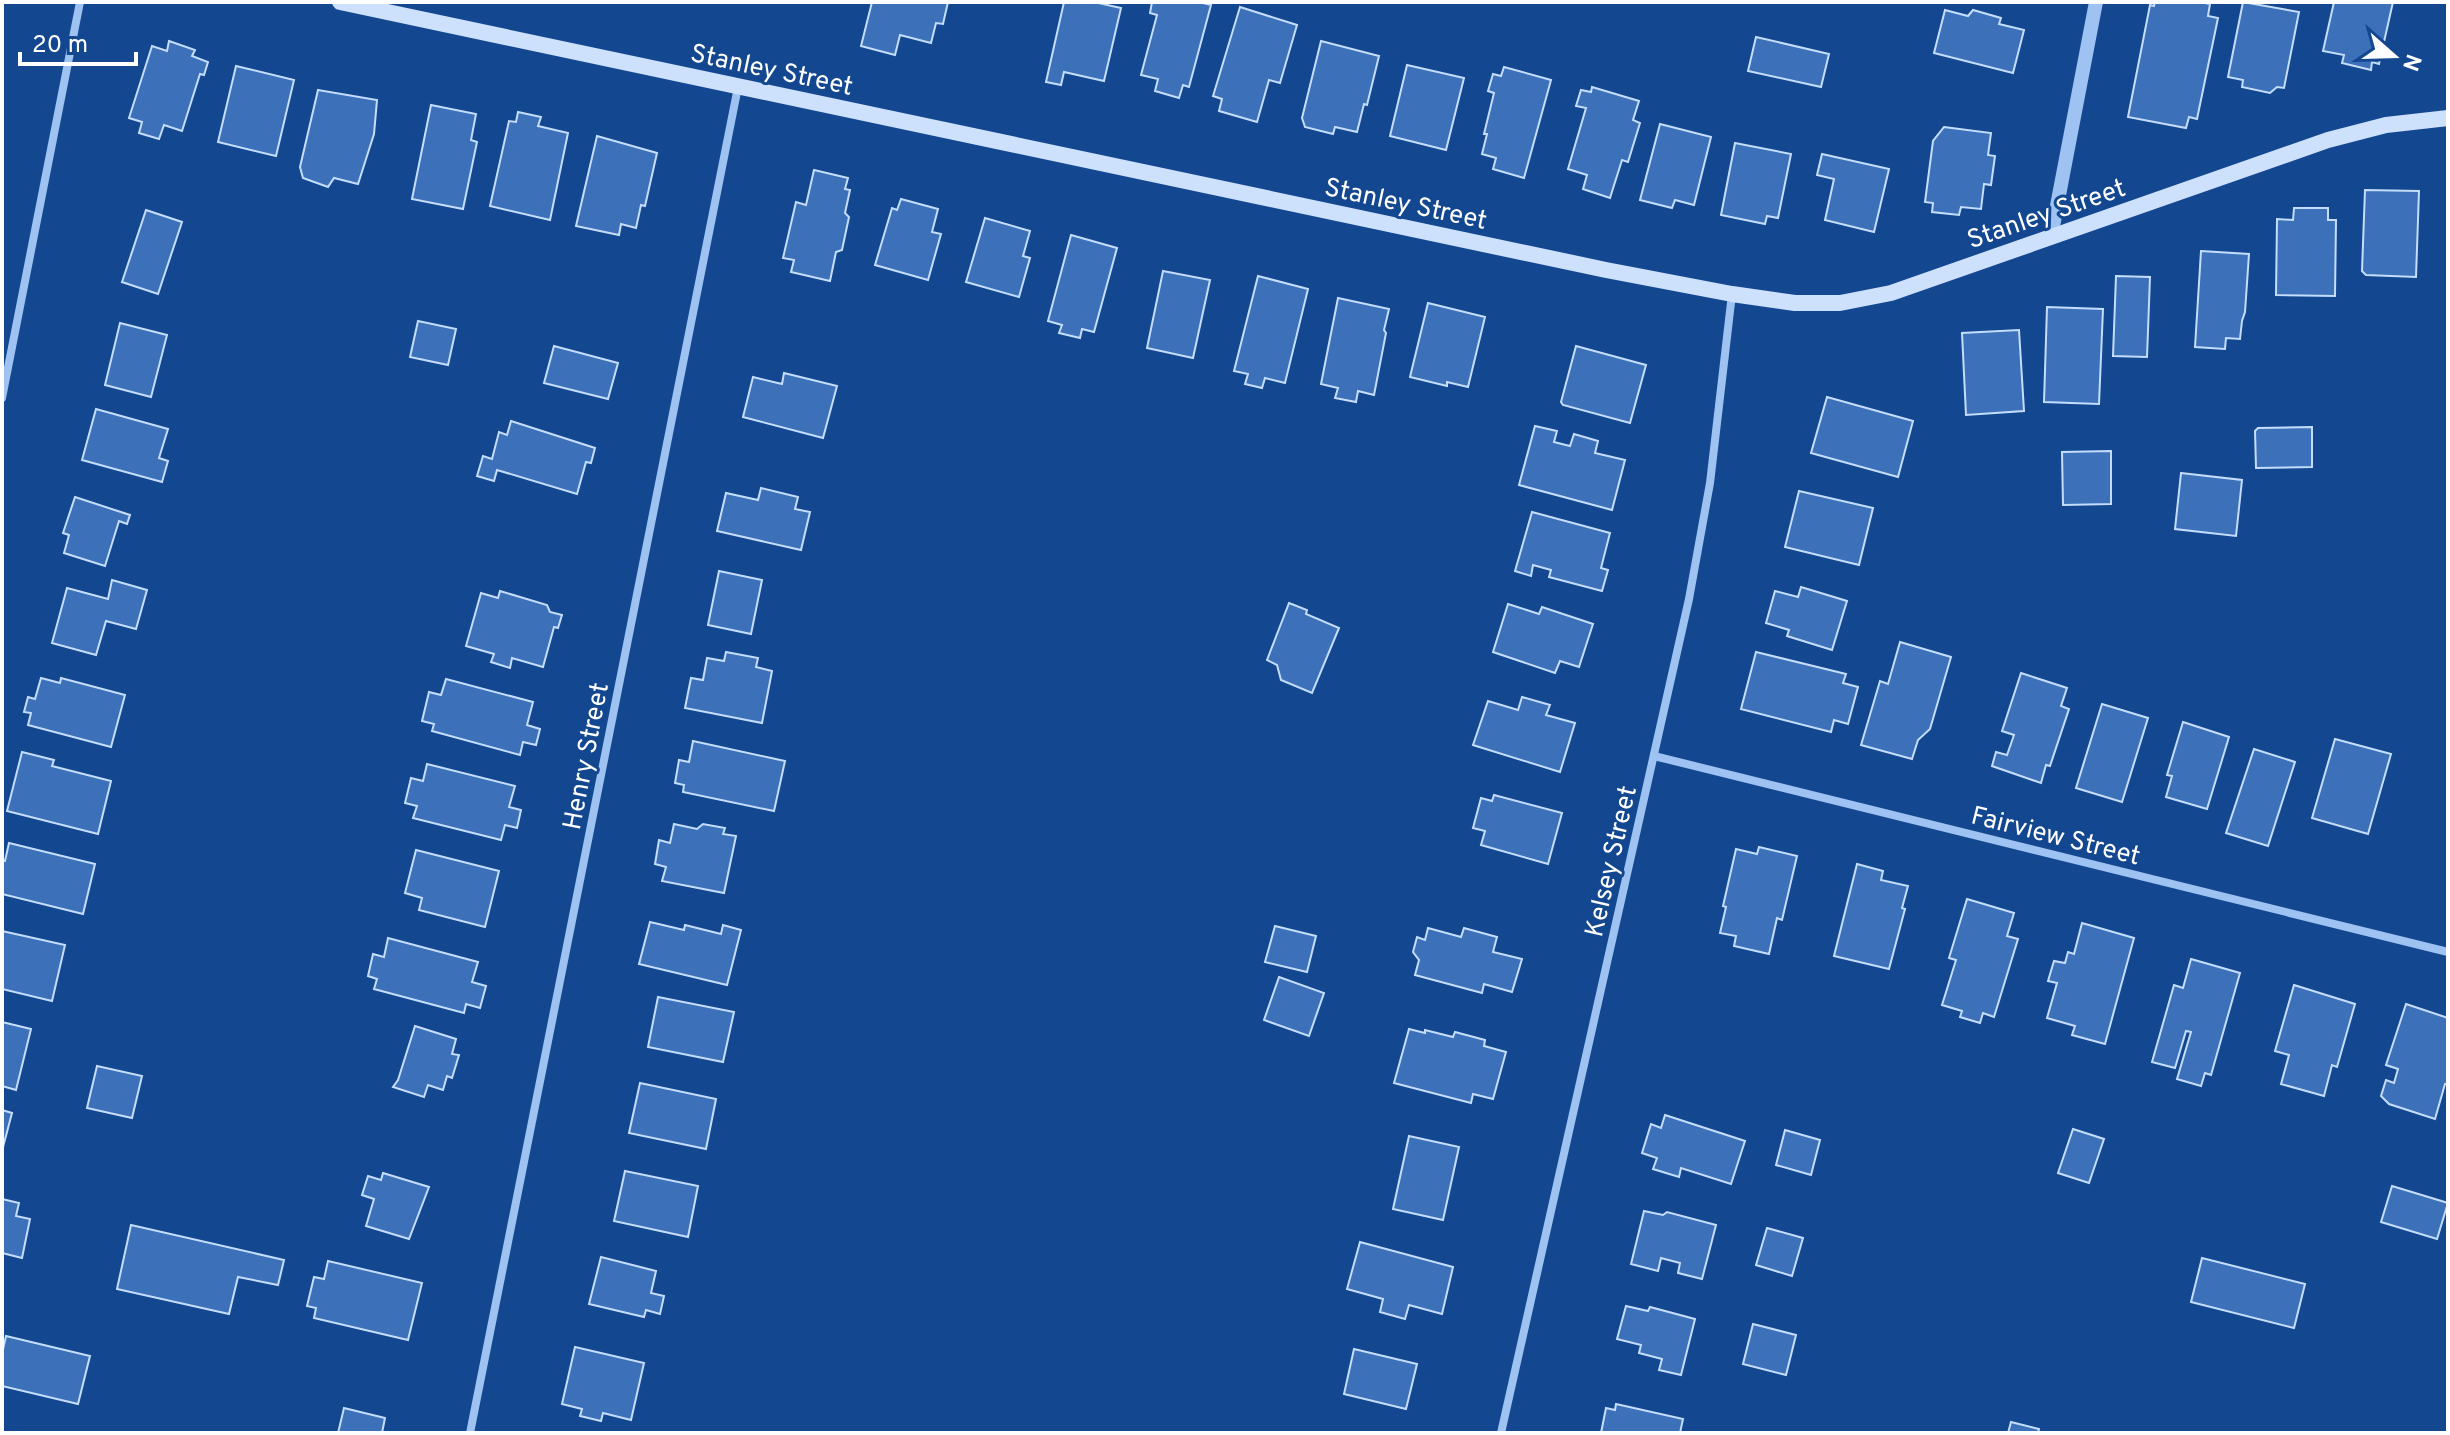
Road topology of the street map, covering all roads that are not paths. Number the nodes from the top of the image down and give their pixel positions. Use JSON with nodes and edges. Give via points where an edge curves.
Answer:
{"nodes":[{"id":1,"x":80,"y":2,"type":"edge"},
{"id":2,"x":340,"y":2,"type":"edge"},
{"id":3,"x":2096,"y":2,"type":"edge"},
{"id":4,"x":738,"y":87,"type":"junction"},
{"id":5,"x":2448,"y":118,"type":"edge"},
{"id":6,"x":2051,"y":237,"type":"junction"},
{"id":7,"x":1732,"y":294,"type":"junction"},
{"id":8,"x":2,"y":398,"type":"edge"},
{"id":9,"x":1654,"y":756,"type":"junction"},
{"id":10,"x":2448,"y":952,"type":"edge"},
{"id":11,"x":470,"y":1433,"type":"edge"},
{"id":12,"x":1501,"y":1433,"type":"edge"}],
"edges":[{"from":1,"to":8,"type":"street"},
{"from":2,"to":4,"type":"main road","name":"Stanley Street"},
{"from":3,"to":6,"type":"street"},
{"from":4,"to":7,"type":"main road","name":"Stanley Street"},
{"from":4,"to":11,"type":"street","name":"Henry Street"},
{"from":5,"to":6,"type":"main road","name":"Stanley Street","via":[[2344,135]]},
{"from":6,"to":7,"type":"main road","name":"Stanley Street","via":[[1852,302],[1795,303]]},
{"from":7,"to":9,"type":"street","name":"Kelsey Street","via":[[1701,541]]},
{"from":9,"to":10,"type":"street","name":"Fairview Street"},
{"from":9,"to":12,"type":"street","name":"Kelsey Street"}]}
